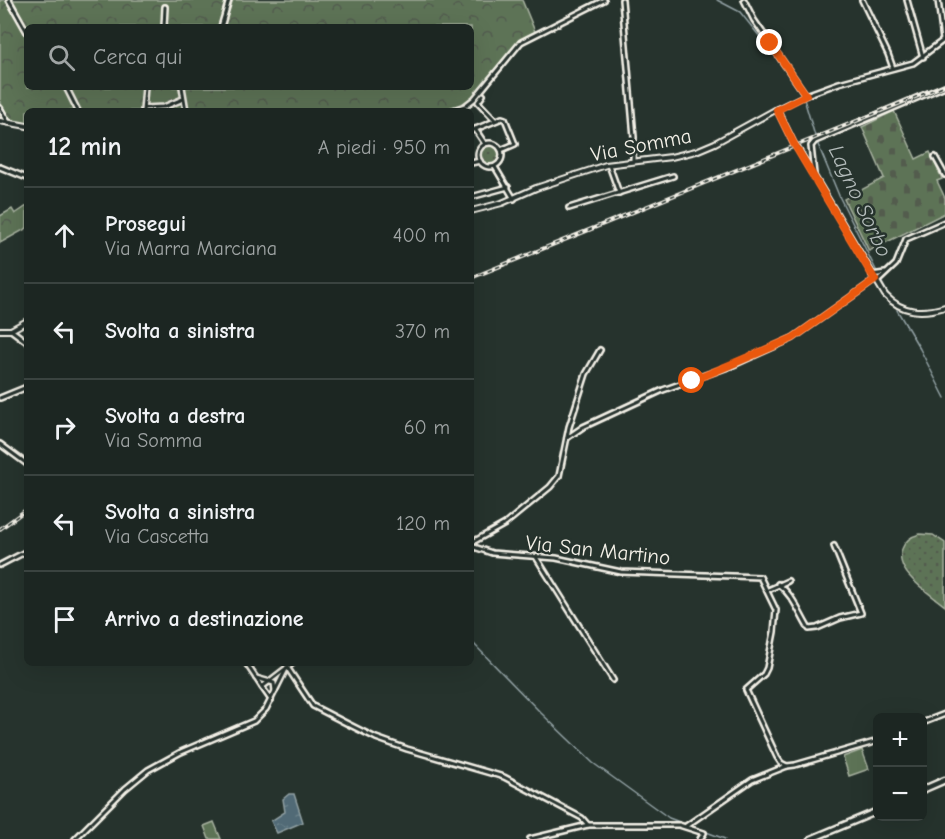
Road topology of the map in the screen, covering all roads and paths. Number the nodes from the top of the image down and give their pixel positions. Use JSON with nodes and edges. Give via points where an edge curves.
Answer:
{"nodes":[{"id":1,"x":9,"y":0,"type":"edge"},
{"id":2,"x":229,"y":0,"type":"edge"},
{"id":3,"x":604,"y":0,"type":"edge"},
{"id":4,"x":622,"y":0,"type":"edge"},
{"id":5,"x":744,"y":0,"type":"edge"},
{"id":6,"x":862,"y":0,"type":"edge"},
{"id":7,"x":906,"y":0,"type":"edge"},
{"id":8,"x":938,"y":0,"type":"edge"},
{"id":9,"x":165,"y":8,"type":"dead end"},
{"id":10,"x":164,"y":24,"type":"edge"},
{"id":11,"x":222,"y":24,"type":"edge"},
{"id":12,"x":24,"y":27,"type":"edge"},
{"id":13,"x":944,"y":40,"type":"edge"},
{"id":14,"x":923,"y":57,"type":"junction"},
{"id":15,"x":892,"y":68,"type":"junction"},
{"id":16,"x":945,"y":86,"type":"edge"},
{"id":17,"x":68,"y":90,"type":"edge"},
{"id":18,"x":145,"y":90,"type":"edge"},
{"id":19,"x":183,"y":90,"type":"edge"},
{"id":20,"x":483,"y":95,"type":"dead end"},
{"id":21,"x":806,"y":95,"type":"junction"},
{"id":22,"x":183,"y":99,"type":"junction"},
{"id":23,"x":0,"y":108,"type":"edge"},
{"id":24,"x":76,"y":108,"type":"edge"},
{"id":25,"x":144,"y":108,"type":"edge"},
{"id":26,"x":157,"y":108,"type":"edge"},
{"id":27,"x":185,"y":108,"type":"edge"},
{"id":28,"x":459,"y":108,"type":"edge"},
{"id":29,"x":777,"y":110,"type":"junction"},
{"id":30,"x":495,"y":120,"type":"junction"},
{"id":31,"x":0,"y":121,"type":"edge"},
{"id":32,"x":8,"y":122,"type":"junction"},
{"id":33,"x":24,"y":125,"type":"edge"},
{"id":34,"x":474,"y":130,"type":"edge"},
{"id":35,"x":474,"y":131,"type":"edge"},
{"id":36,"x":485,"y":144,"type":"junction"},
{"id":37,"x":501,"y":150,"type":"junction"},
{"id":38,"x":935,"y":157,"type":"dead end"},
{"id":39,"x":633,"y":160,"type":"junction"},
{"id":40,"x":480,"y":161,"type":"junction"},
{"id":41,"x":474,"y":162,"type":"edge"},
{"id":42,"x":609,"y":165,"type":"junction"},
{"id":43,"x":495,"y":166,"type":"junction"},
{"id":44,"x":0,"y":167,"type":"edge"},
{"id":45,"x":673,"y":176,"type":"dead end"},
{"id":46,"x":814,"y":176,"type":"junction"},
{"id":47,"x":945,"y":176,"type":"edge"},
{"id":48,"x":24,"y":177,"type":"edge"},
{"id":49,"x":508,"y":187,"type":"junction"},
{"id":50,"x":619,"y":192,"type":"junction"},
{"id":51,"x":474,"y":196,"type":"edge"},
{"id":52,"x":514,"y":199,"type":"junction"},
{"id":53,"x":569,"y":208,"type":"dead end"},
{"id":54,"x":474,"y":210,"type":"edge"},
{"id":55,"x":945,"y":222,"type":"edge"},
{"id":56,"x":885,"y":273,"type":"junction"},
{"id":57,"x":875,"y":279,"type":"junction"},
{"id":58,"x":945,"y":307,"type":"edge"},
{"id":59,"x":24,"y":323,"type":"edge"},
{"id":60,"x":0,"y":330,"type":"edge"},
{"id":61,"x":11,"y":330,"type":"junction"},
{"id":62,"x":24,"y":340,"type":"edge"},
{"id":63,"x":600,"y":350,"type":"dead end"},
{"id":64,"x":24,"y":388,"type":"edge"},
{"id":65,"x":0,"y":398,"type":"edge"},
{"id":66,"x":567,"y":438,"type":"junction"},
{"id":67,"x":0,"y":444,"type":"edge"},
{"id":68,"x":24,"y":462,"type":"edge"},
{"id":69,"x":474,"y":542,"type":"edge"},
{"id":70,"x":474,"y":545,"type":"edge"},
{"id":71,"x":834,"y":546,"type":"dead end"},
{"id":72,"x":24,"y":553,"type":"edge"},
{"id":73,"x":536,"y":557,"type":"junction"},
{"id":74,"x":0,"y":566,"type":"edge"},
{"id":75,"x":788,"y":581,"type":"dead end"},
{"id":76,"x":778,"y":584,"type":"junction"},
{"id":77,"x":768,"y":590,"type":"junction"},
{"id":78,"x":248,"y":666,"type":"edge"},
{"id":79,"x":288,"y":667,"type":"junction"},
{"id":80,"x":256,"y":678,"type":"junction"},
{"id":81,"x":613,"y":680,"type":"dead end"},
{"id":82,"x":268,"y":681,"type":"junction"},
{"id":83,"x":262,"y":687,"type":"junction"},
{"id":84,"x":274,"y":693,"type":"junction"},
{"id":85,"x":271,"y":700,"type":"junction"},
{"id":86,"x":945,"y":714,"type":"edge"},
{"id":87,"x":927,"y":721,"type":"edge"},
{"id":88,"x":873,"y":742,"type":"edge"},
{"id":89,"x":786,"y":766,"type":"junction"},
{"id":90,"x":945,"y":780,"type":"edge"},
{"id":91,"x":927,"y":788,"type":"edge"},
{"id":92,"x":873,"y":813,"type":"edge"},
{"id":93,"x":588,"y":825,"type":"junction"},
{"id":94,"x":686,"y":826,"type":"junction"},
{"id":95,"x":541,"y":838,"type":"edge"},
{"id":96,"x":75,"y":839,"type":"edge"},
{"id":97,"x":530,"y":839,"type":"edge"},
{"id":98,"x":700,"y":839,"type":"edge"},
{"id":99,"x":811,"y":839,"type":"edge"}],
"edges":[{"from":1,"to":12,"type":"street"},
{"from":2,"to":11,"type":"street"},
{"from":3,"to":28,"type":"street","via":[[525,39],[474,99]]},
{"from":4,"to":39,"type":"street"},
{"from":5,"to":21,"type":"street"},
{"from":6,"to":15,"type":"street"},
{"from":7,"to":14,"type":"street"},
{"from":8,"to":13,"type":"street"},
{"from":9,"to":10,"type":"street"},
{"from":13,"to":14,"type":"street","name":"Via Somma"},
{"from":14,"to":15,"type":"street","name":"Via Somma"},
{"from":15,"to":21,"type":"street","name":"Via Somma"},
{"from":16,"to":46,"type":"street","via":[[815,141],[811,146]]},
{"from":17,"to":24,"type":"street"},
{"from":18,"to":25,"type":"street"},
{"from":19,"to":22,"type":"street"},
{"from":20,"to":30,"type":"street","via":[[478,102]]},
{"from":21,"to":29,"type":"street","name":"Via Somma"},
{"from":22,"to":26,"type":"street"},
{"from":22,"to":27,"type":"street"},
{"from":23,"to":32,"type":"street"},
{"from":29,"to":39,"type":"main road","name":"Via Somma","via":[[696,151]]},
{"from":29,"to":46,"type":"main road","bridge":true},
{"from":30,"to":34,"type":"street"},
{"from":30,"to":37,"type":"street","via":[[507,121],[515,144]]},
{"from":31,"to":32,"type":"main road"},
{"from":32,"to":33,"type":"main road"},
{"from":35,"to":36,"type":"street"},
{"from":36,"to":37,"type":"street"},
{"from":36,"to":40,"type":"street","via":[[478,154]]},
{"from":37,"to":43,"type":"street","via":[[502,157]]},
{"from":38,"to":47,"type":"street"},
{"from":39,"to":42,"type":"main road","name":"Via Somma"},
{"from":40,"to":41,"type":"street"},
{"from":40,"to":43,"type":"street","via":[[485,166]]},
{"from":42,"to":50,"type":"street"},
{"from":42,"to":52,"type":"main road","name":"Via Somma"},
{"from":43,"to":49,"type":"street"},
{"from":44,"to":48,"type":"street"},
{"from":45,"to":50,"type":"street"},
{"from":46,"to":57,"type":"main road"},
{"from":49,"to":51,"type":"street"},
{"from":49,"to":52,"type":"street"},
{"from":50,"to":53,"type":"street"},
{"from":52,"to":54,"type":"main road","name":"Via Somma"},
{"from":55,"to":56,"type":"street","via":[[906,239],[898,261]]},
{"from":56,"to":57,"type":"street"},
{"from":56,"to":57,"type":"street"},
{"from":57,"to":58,"type":"main road","via":[[890,300],[905,309],[921,312]]},
{"from":57,"to":66,"type":"street","via":[[793,338],[663,390]]},
{"from":59,"to":61,"type":"main road"},
{"from":60,"to":61,"type":"main road"},
{"from":61,"to":62,"type":"street"},
{"from":63,"to":66,"type":"street","via":[[586,374]]},
{"from":64,"to":65,"type":"street"},
{"from":66,"to":69,"type":"street","via":[[555,481],[505,524]]},
{"from":67,"to":68,"type":"street"},
{"from":70,"to":73,"type":"street","name":"Via San Martino","via":[[492,553]]},
{"from":71,"to":76,"type":"street","via":[[861,613],[808,629],[798,607]]},
{"from":72,"to":74,"type":"street"},
{"from":73,"to":77,"type":"street","name":"Via San Martino","via":[[621,572],[759,577]]},
{"from":73,"to":81,"type":"street"},
{"from":75,"to":76,"type":"street"},
{"from":76,"to":77,"type":"street"},
{"from":77,"to":89,"type":"street","via":[[776,610],[770,655],[764,674],[746,690],[777,757]]},
{"from":78,"to":80,"type":"street"},
{"from":79,"to":82,"type":"street"},
{"from":79,"to":84,"type":"street"},
{"from":79,"to":93,"type":"street","via":[[314,706],[348,724],[407,749],[504,777],[582,818]]},
{"from":80,"to":82,"type":"street"},
{"from":80,"to":83,"type":"street"},
{"from":82,"to":83,"type":"street"},
{"from":82,"to":84,"type":"street","via":[[274,683]]},
{"from":83,"to":85,"type":"street"},
{"from":84,"to":85,"type":"street"},
{"from":85,"to":96,"type":"street","via":[[254,721],[148,770]]},
{"from":86,"to":87,"type":"street"},
{"from":88,"to":89,"type":"street"},
{"from":89,"to":94,"type":"street","via":[[740,787]]},
{"from":90,"to":91,"type":"highway"},
{"from":92,"to":99,"type":"highway"},
{"from":93,"to":94,"type":"street"},
{"from":93,"to":95,"type":"street"},
{"from":94,"to":98,"type":"street","via":[[704,833]]},
{"from":95,"to":97,"type":"street"}]}
